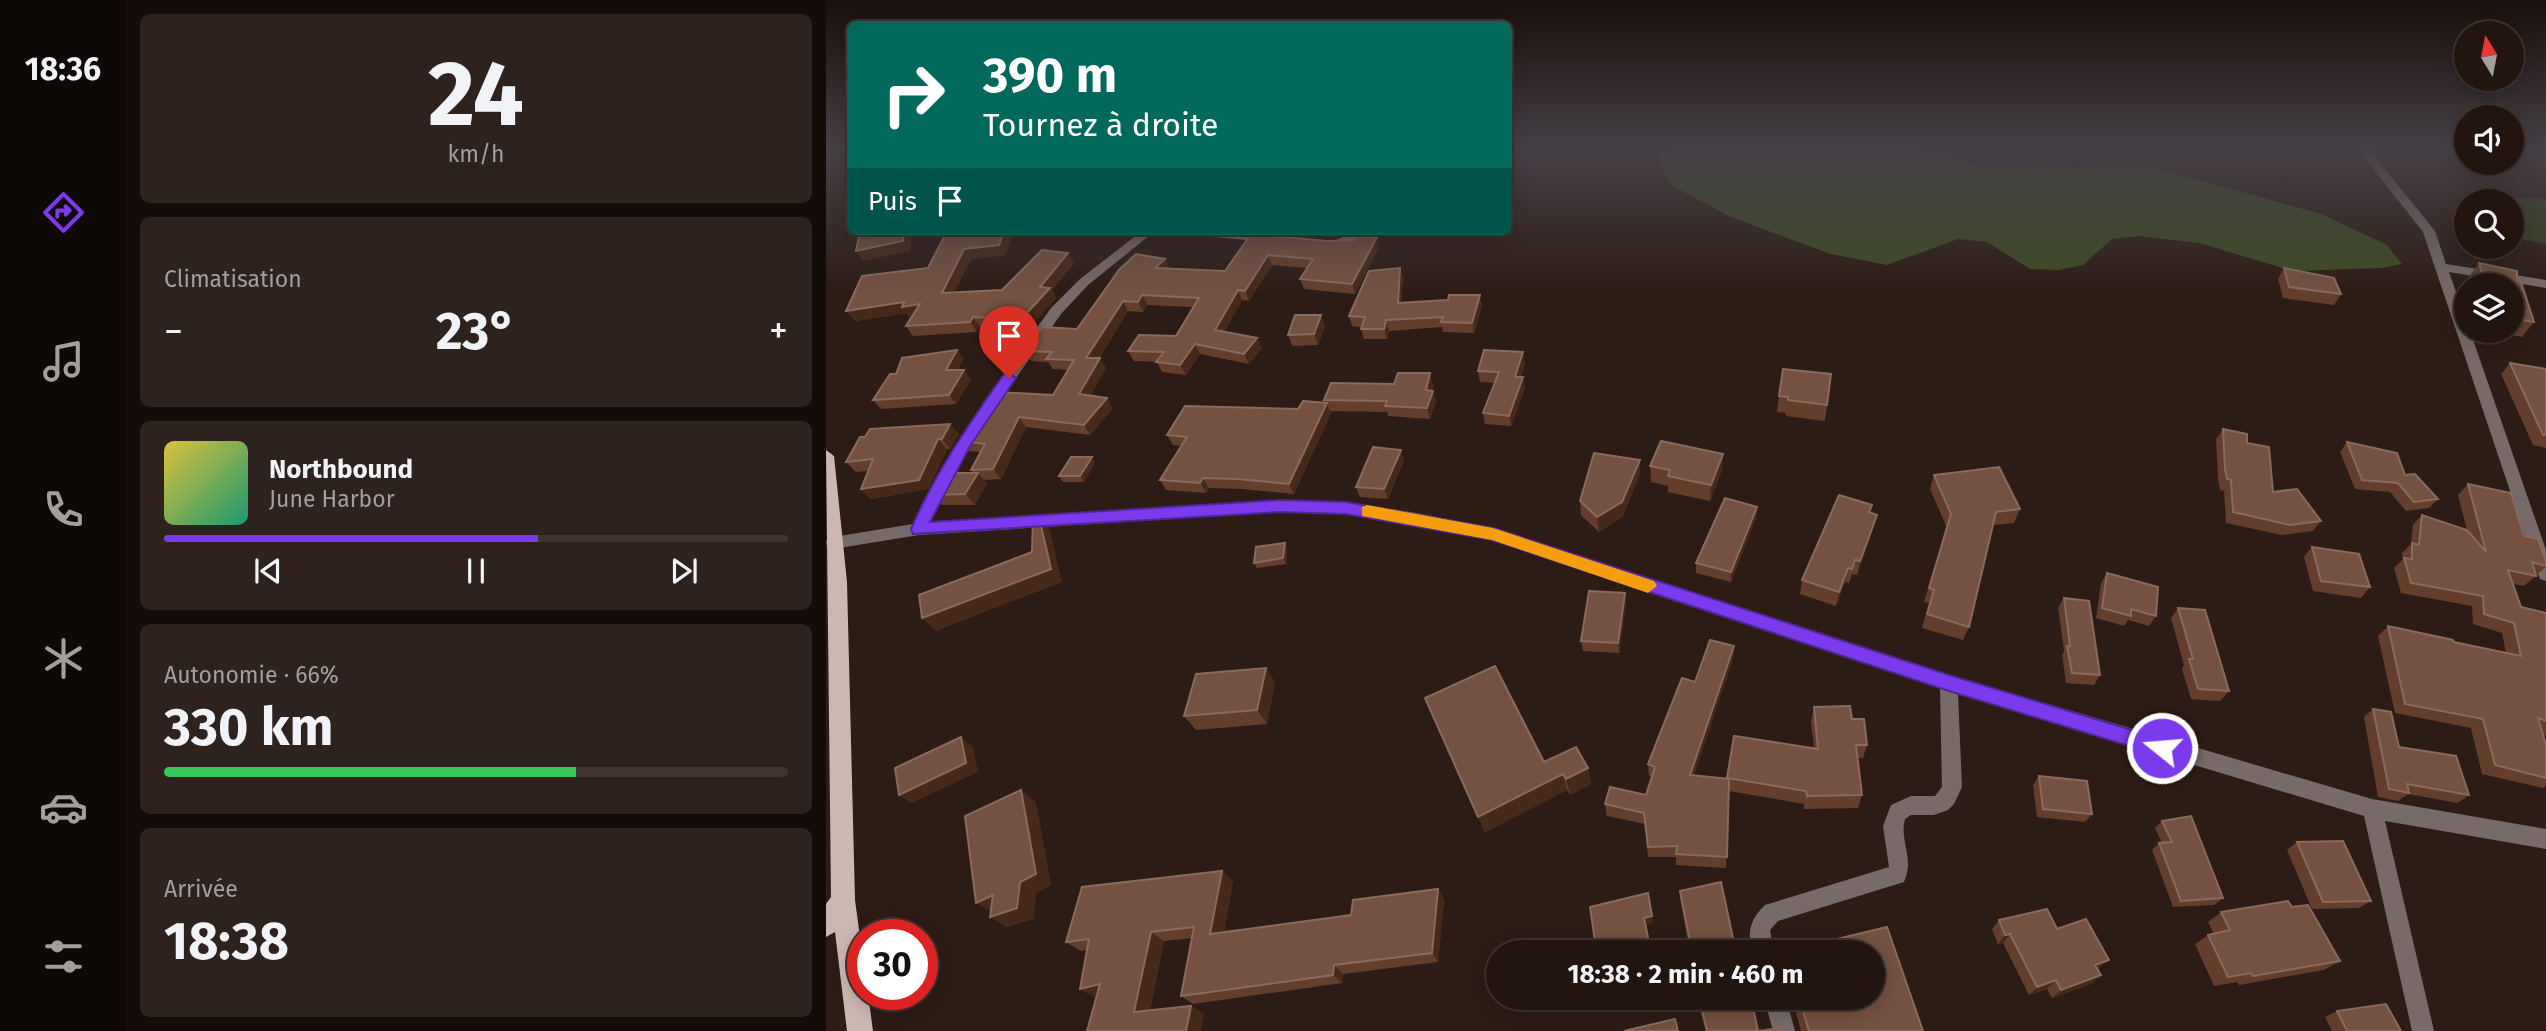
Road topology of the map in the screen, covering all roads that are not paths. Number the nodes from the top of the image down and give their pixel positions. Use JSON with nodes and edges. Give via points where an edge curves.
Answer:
{"nodes":[{"id":1,"x":2400,"y":196,"type":"edge"},
{"id":2,"x":1144,"y":235,"type":"edge"},
{"id":3,"x":1236,"y":235,"type":"edge"},
{"id":4,"x":1355,"y":235,"type":"edge"},
{"id":5,"x":1280,"y":239,"type":"edge"},
{"id":6,"x":1318,"y":243,"type":"edge"},
{"id":7,"x":2442,"y":267,"type":"junction"},
{"id":8,"x":2546,"y":284,"type":"edge"},
{"id":9,"x":826,"y":456,"type":"edge"},
{"id":10,"x":919,"y":529,"type":"junction"},
{"id":11,"x":833,"y":543,"type":"junction"},
{"id":12,"x":2546,"y":574,"type":"edge"},
{"id":13,"x":832,"y":584,"type":"edge"},
{"id":14,"x":1949,"y":683,"type":"junction"},
{"id":15,"x":2372,"y":809,"type":"junction"},
{"id":16,"x":2546,"y":839,"type":"edge"},
{"id":17,"x":843,"y":900,"type":"junction"},
{"id":18,"x":826,"y":925,"type":"edge"},
{"id":19,"x":1760,"y":940,"type":"edge"},
{"id":20,"x":1778,"y":1010,"type":"edge"},
{"id":21,"x":860,"y":1031,"type":"edge"},
{"id":22,"x":1784,"y":1031,"type":"edge"},
{"id":23,"x":2423,"y":1031,"type":"edge"}],
"edges":[{"from":1,"to":7,"type":"street","via":[[2429,231]]},
{"from":2,"to":10,"type":"street","via":[[1084,282],[1056,311],[964,442]]},
{"from":3,"to":5,"type":"street"},
{"from":4,"to":6,"type":"street","via":[[1340,243]]},
{"from":7,"to":8,"type":"street"},
{"from":7,"to":12,"type":"street"},
{"from":9,"to":11,"type":"main road"},
{"from":10,"to":11,"type":"street"},
{"from":10,"to":14,"type":"street","via":[[1280,506],[1346,508],[1493,534]]},
{"from":11,"to":13,"type":"main road"},
{"from":13,"to":17,"type":"main road"},
{"from":14,"to":15,"type":"street"},
{"from":14,"to":19,"type":"street","via":[[1952,787],[1949,798],[1940,805],[1903,808],[1896,814],[1901,867],[1897,875],[1772,912],[1760,923]]},
{"from":15,"to":16,"type":"street"},
{"from":15,"to":23,"type":"street"},
{"from":17,"to":18,"type":"main road"},
{"from":17,"to":21,"type":"main road"},
{"from":20,"to":22,"type":"street"}]}
